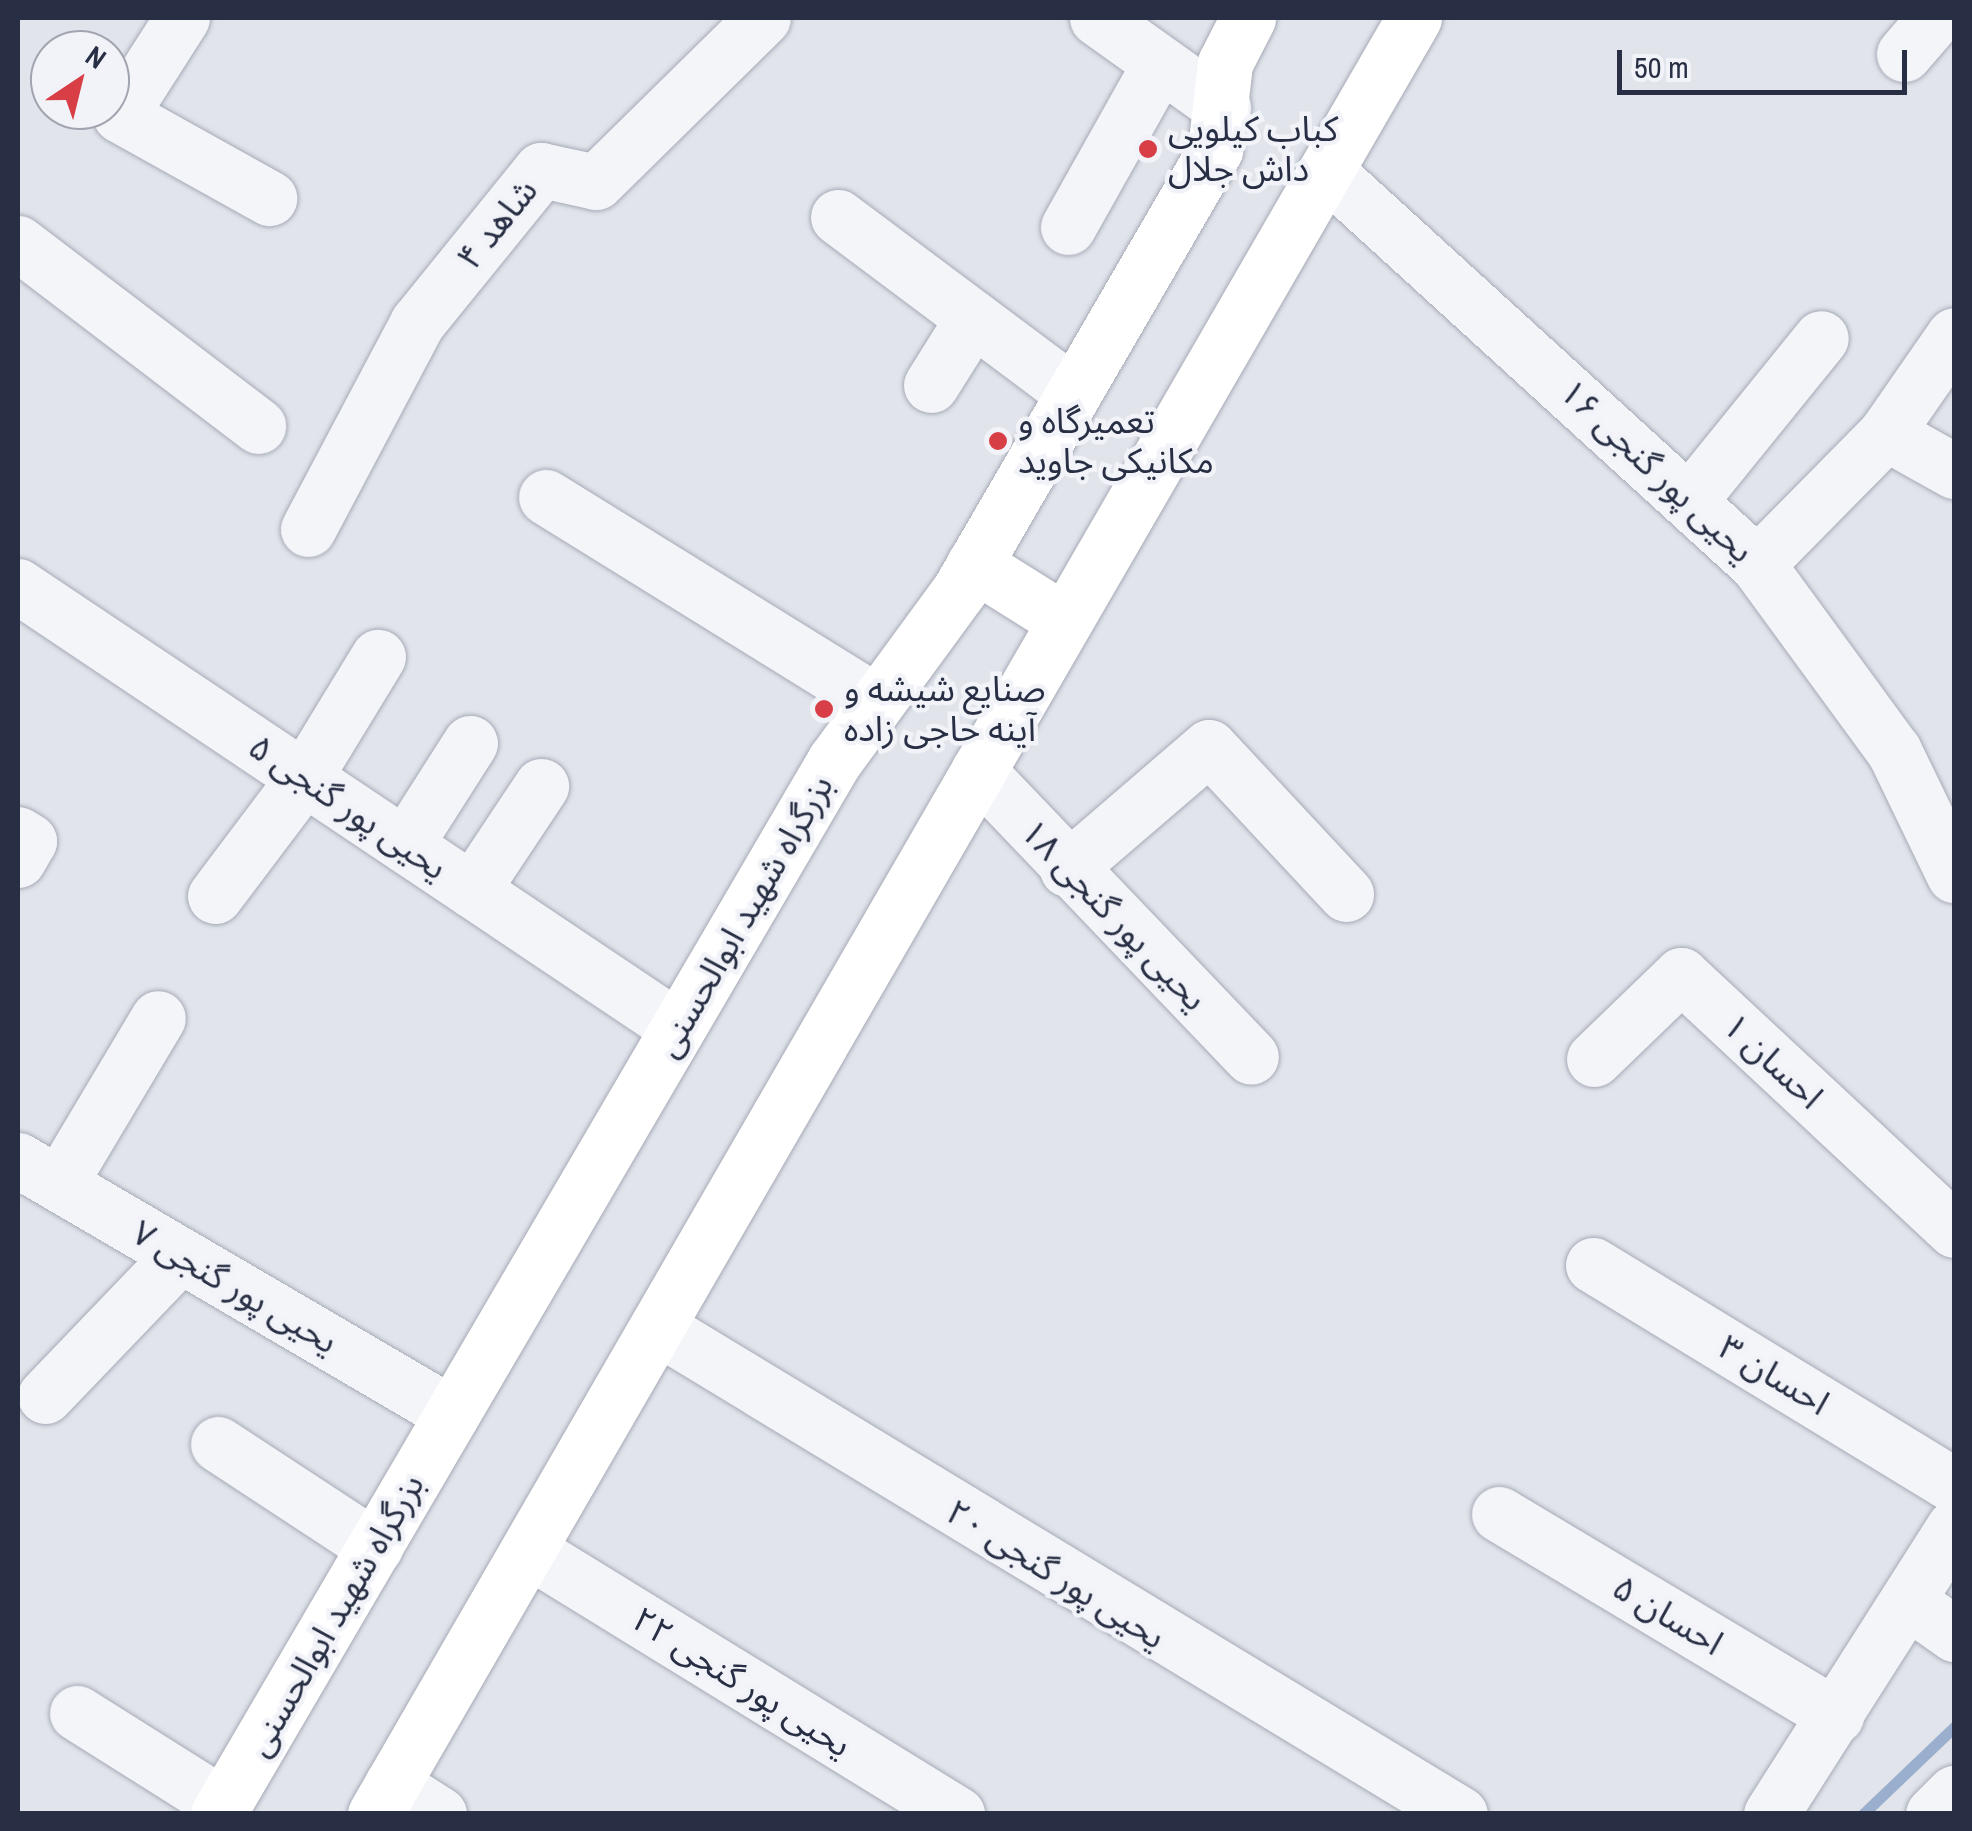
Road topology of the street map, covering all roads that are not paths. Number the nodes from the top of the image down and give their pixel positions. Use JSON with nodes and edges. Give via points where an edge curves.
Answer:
{"nodes":[{"id":1,"x":182,"y":18,"type":"edge"},
{"id":2,"x":764,"y":18,"type":"edge"},
{"id":3,"x":1096,"y":18,"type":"edge"},
{"id":4,"x":1248,"y":18,"type":"edge"},
{"id":5,"x":1414,"y":18,"type":"edge"},
{"id":6,"x":1159,"y":65,"type":"junction"},
{"id":7,"x":1223,"y":108,"type":"junction"},
{"id":8,"x":1326,"y":171,"type":"junction"},
{"id":9,"x":269,"y":198,"type":"dead end"},
{"id":10,"x":838,"y":217,"type":"dead end"},
{"id":11,"x":1068,"y":228,"type":"dead end"},
{"id":12,"x":18,"y":244,"type":"edge"},
{"id":13,"x":974,"y":318,"type":"junction"},
{"id":14,"x":1954,"y":335,"type":"edge"},
{"id":15,"x":1821,"y":338,"type":"dead end"},
{"id":16,"x":932,"y":386,"type":"dead end"},
{"id":17,"x":1073,"y":393,"type":"junction"},
{"id":18,"x":258,"y":426,"type":"dead end"},
{"id":19,"x":1886,"y":433,"type":"junction"},
{"id":20,"x":1954,"y":471,"type":"edge"},
{"id":21,"x":1693,"y":496,"type":"junction"},
{"id":22,"x":546,"y":497,"type":"dead end"},
{"id":23,"x":308,"y":529,"type":"dead end"},
{"id":24,"x":974,"y":564,"type":"junction"},
{"id":25,"x":1757,"y":564,"type":"junction"},
{"id":26,"x":18,"y":586,"type":"edge"},
{"id":27,"x":1066,"y":621,"type":"junction"},
{"id":28,"x":378,"y":657,"type":"dead end"},
{"id":29,"x":876,"y":702,"type":"junction"},
{"id":30,"x":470,"y":742,"type":"dead end"},
{"id":31,"x":978,"y":771,"type":"junction"},
{"id":32,"x":304,"y":778,"type":"junction"},
{"id":33,"x":542,"y":786,"type":"dead end"},
{"id":34,"x":404,"y":846,"type":"junction"},
{"id":35,"x":1067,"y":869,"type":"junction"},
{"id":36,"x":1954,"y":875,"type":"edge"},
{"id":37,"x":472,"y":890,"type":"junction"},
{"id":38,"x":1346,"y":894,"type":"dead end"},
{"id":39,"x":215,"y":896,"type":"dead end"},
{"id":40,"x":158,"y":1018,"type":"dead end"},
{"id":41,"x":678,"y":1028,"type":"junction"},
{"id":42,"x":1251,"y":1057,"type":"dead end"},
{"id":43,"x":1594,"y":1059,"type":"dead end"},
{"id":44,"x":38,"y":1172,"type":"edge"},
{"id":45,"x":1954,"y":1230,"type":"edge"},
{"id":46,"x":180,"y":1255,"type":"junction"},
{"id":47,"x":1593,"y":1265,"type":"dead end"},
{"id":48,"x":656,"y":1327,"type":"junction"},
{"id":49,"x":45,"y":1396,"type":"dead end"},
{"id":50,"x":452,"y":1414,"type":"junction"},
{"id":51,"x":218,"y":1444,"type":"dead end"},
{"id":52,"x":1954,"y":1484,"type":"edge"},
{"id":53,"x":1499,"y":1514,"type":"dead end"},
{"id":54,"x":1954,"y":1527,"type":"edge"},
{"id":55,"x":374,"y":1546,"type":"junction"},
{"id":56,"x":528,"y":1550,"type":"junction"},
{"id":57,"x":1933,"y":1619,"type":"edge"},
{"id":58,"x":77,"y":1713,"type":"dead end"},
{"id":59,"x":1836,"y":1716,"type":"junction"},
{"id":60,"x":1954,"y":1792,"type":"edge"},
{"id":61,"x":384,"y":1799,"type":"edge"},
{"id":62,"x":221,"y":1809,"type":"edge"},
{"id":63,"x":440,"y":1814,"type":"edge"},
{"id":64,"x":956,"y":1814,"type":"edge"},
{"id":65,"x":1460,"y":1814,"type":"edge"},
{"id":66,"x":1771,"y":1814,"type":"edge"},
{"id":67,"x":1933,"y":1814,"type":"edge"}],
"edges":[{"from":1,"to":9,"type":"street","via":[[120,116]]},
{"from":2,"to":23,"type":"street","name":"شاهد ۴","via":[[596,182],[541,170],[417,323]]},
{"from":3,"to":6,"type":"street"},
{"from":4,"to":7,"type":"main road","name":"بزرگراه شهید ابوالحسنی","via":[[1224,63]]},
{"from":5,"to":8,"type":"main road"},
{"from":6,"to":7,"type":"street"},
{"from":6,"to":11,"type":"street"},
{"from":7,"to":17,"type":"main road","name":"بزرگراه شهید ابوالحسنی","via":[[1215,150]]},
{"from":8,"to":21,"type":"street","name":"یحیی پور گنجی ۱۶"},
{"from":8,"to":27,"type":"main road"},
{"from":10,"to":13,"type":"street"},
{"from":12,"to":18,"type":"street"},
{"from":13,"to":16,"type":"street"},
{"from":13,"to":17,"type":"street"},
{"from":14,"to":19,"type":"street"},
{"from":15,"to":21,"type":"street"},
{"from":17,"to":24,"type":"main road","name":"بزرگراه شهید ابوالحسنی"},
{"from":19,"to":20,"type":"street"},
{"from":19,"to":25,"type":"street"},
{"from":21,"to":25,"type":"street","name":"یحیی پور گنجی ۱۶"},
{"from":22,"to":29,"type":"street"},
{"from":24,"to":27,"type":"main road"},
{"from":24,"to":29,"type":"main road","name":"بزرگراه شهید ابوالحسنی"},
{"from":25,"to":36,"type":"street","name":"یحیی پور گنجی ۱۶","via":[[1894,751]]},
{"from":26,"to":32,"type":"street","name":"یحیی پور گنجی ۵"},
{"from":27,"to":31,"type":"main road"},
{"from":28,"to":32,"type":"street"},
{"from":29,"to":41,"type":"main road","name":"بزرگراه شهید ابوالحسنی"},
{"from":30,"to":34,"type":"street"},
{"from":31,"to":35,"type":"street","name":"یحیی پور گنجی ۱۸"},
{"from":31,"to":48,"type":"main road"},
{"from":32,"to":34,"type":"street","name":"یحیی پور گنجی ۵"},
{"from":32,"to":39,"type":"street"},
{"from":33,"to":37,"type":"street"},
{"from":34,"to":37,"type":"street","name":"یحیی پور گنجی ۵"},
{"from":35,"to":38,"type":"street","via":[[1209,747]]},
{"from":35,"to":42,"type":"street","name":"یحیی پور گنجی ۱۸"},
{"from":37,"to":41,"type":"street","name":"یحیی پور گنجی ۵"},
{"from":40,"to":44,"type":"street"},
{"from":41,"to":50,"type":"main road","name":"بزرگراه شهید ابوالحسنی"},
{"from":43,"to":45,"type":"street","name":"احسان ۱","via":[[1681,974]]},
{"from":44,"to":46,"type":"street","name":"یحیی پور گنجی ۷"},
{"from":46,"to":49,"type":"street"},
{"from":46,"to":50,"type":"street","name":"یحیی پور گنجی ۷"},
{"from":47,"to":52,"type":"street","name":"احسان ۳"},
{"from":48,"to":56,"type":"main road"},
{"from":48,"to":65,"type":"street","name":"یحیی پور گنجی ۲۰"},
{"from":50,"to":55,"type":"main road","name":"بزرگراه شهید ابوالحسنی"},
{"from":51,"to":55,"type":"street"},
{"from":53,"to":59,"type":"street","name":"احسان ۵"},
{"from":54,"to":57,"type":"street"},
{"from":55,"to":62,"type":"main road","name":"بزرگراه شهید ابوالحسنی"},
{"from":56,"to":61,"type":"main road"},
{"from":56,"to":64,"type":"street","name":"یحیی پور گنجی ۲۲"},
{"from":57,"to":59,"type":"street"},
{"from":58,"to":62,"type":"street"},
{"from":59,"to":66,"type":"street"},
{"from":60,"to":67,"type":"street"},
{"from":61,"to":63,"type":"street"}]}
